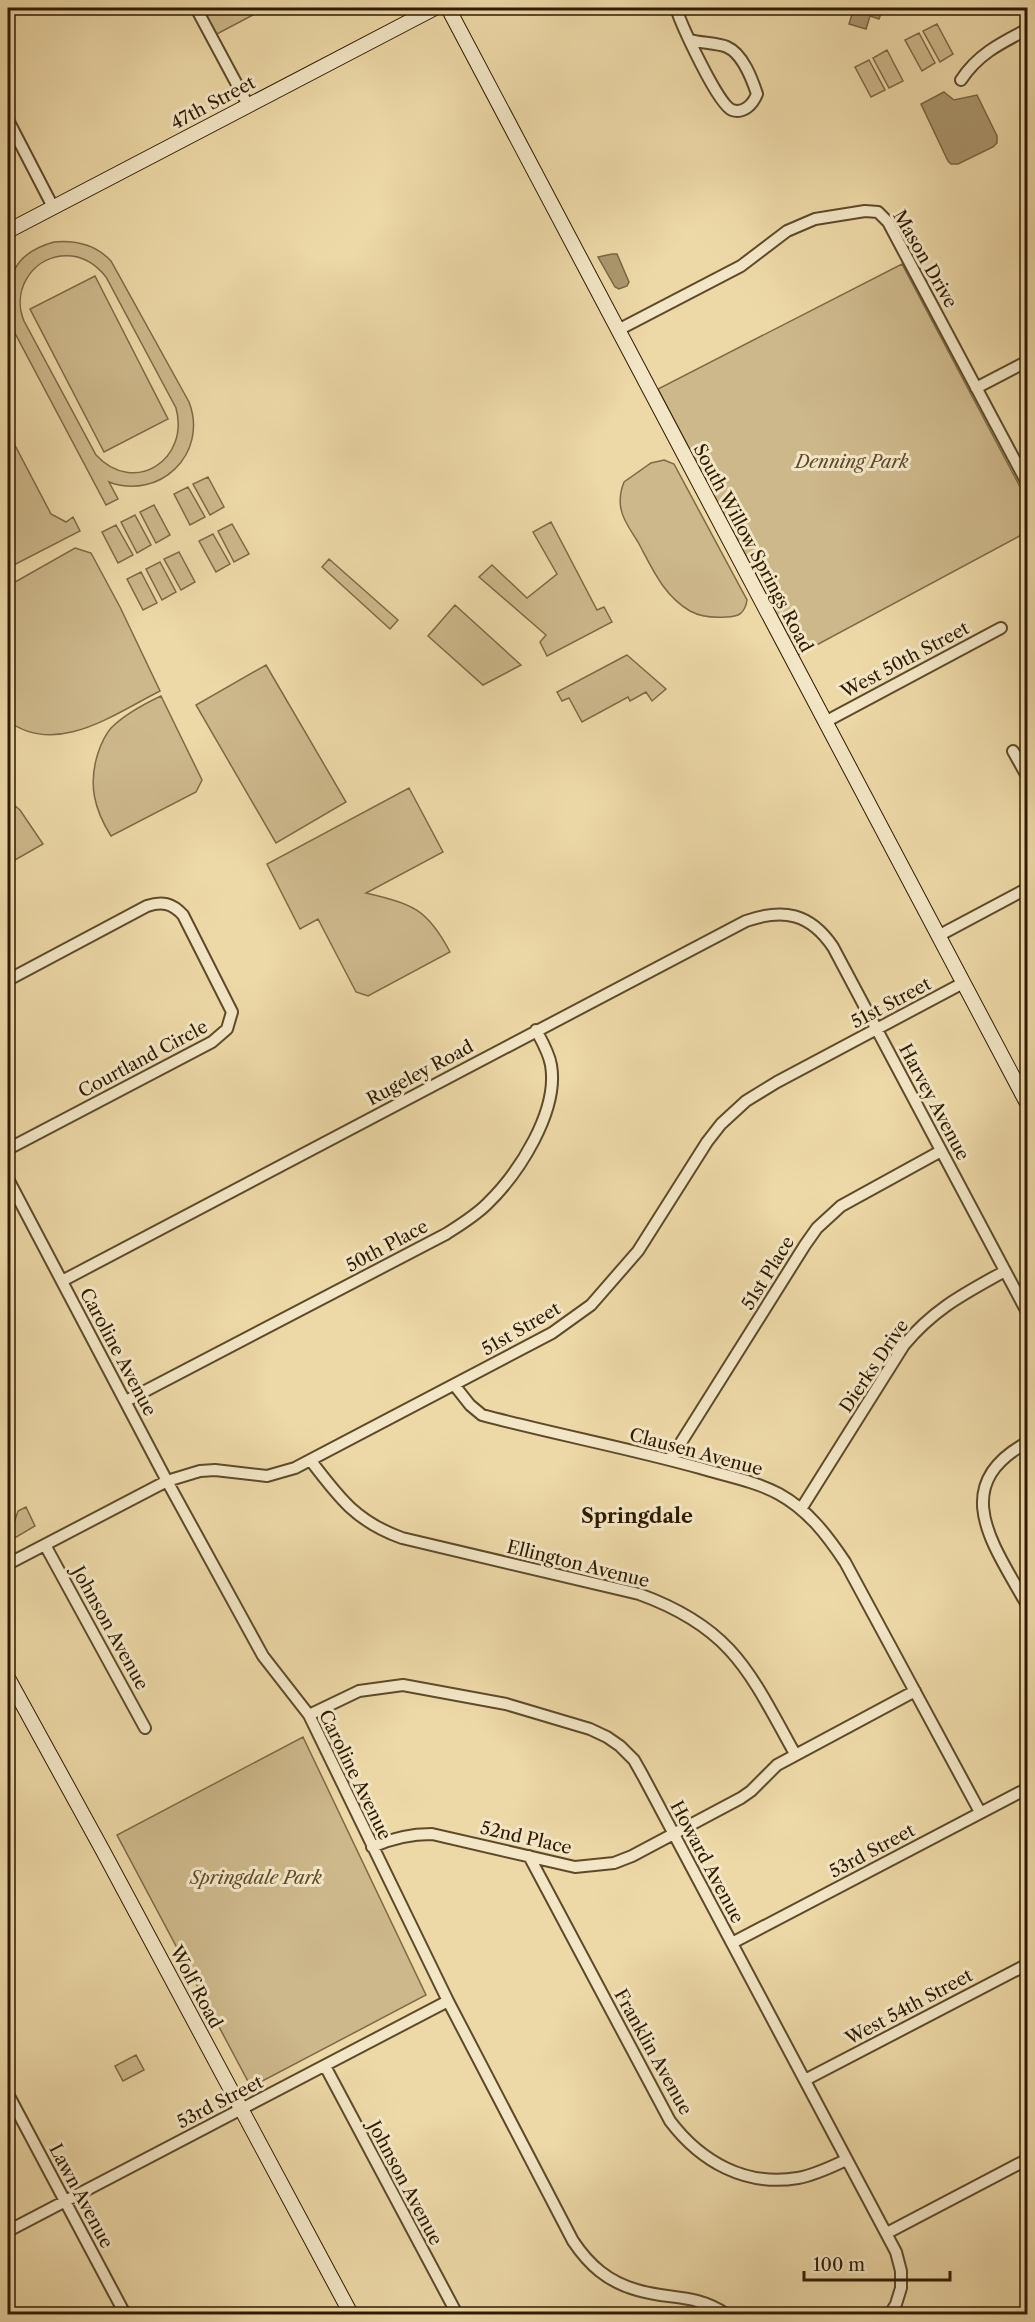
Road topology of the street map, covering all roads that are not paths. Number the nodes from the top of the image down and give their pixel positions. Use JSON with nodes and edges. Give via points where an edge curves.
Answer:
{"nodes":[{"id":1,"x":196,"y":8,"type":"edge"},
{"id":2,"x":435,"y":8,"type":"edge"},
{"id":3,"x":448,"y":8,"type":"edge"},
{"id":4,"x":676,"y":8,"type":"edge"},
{"id":5,"x":1028,"y":29,"type":"edge"},
{"id":6,"x":690,"y":40,"type":"junction"},
{"id":7,"x":961,"y":80,"type":"dead end"},
{"id":8,"x":248,"y":105,"type":"junction"},
{"id":9,"x":8,"y":120,"type":"edge"},
{"id":10,"x":53,"y":207,"type":"junction"},
{"id":11,"x":8,"y":231,"type":"edge"},
{"id":12,"x":618,"y":330,"type":"junction"},
{"id":13,"x":1028,"y":361,"type":"edge"},
{"id":14,"x":976,"y":388,"type":"junction"},
{"id":15,"x":1028,"y":485,"type":"edge"},
{"id":16,"x":1001,"y":628,"type":"dead end"},
{"id":17,"x":825,"y":722,"type":"junction"},
{"id":18,"x":1013,"y":751,"type":"dead end"},
{"id":19,"x":1028,"y":778,"type":"edge"},
{"id":20,"x":1028,"y":888,"type":"edge"},
{"id":21,"x":798,"y":917,"type":"joint"},
{"id":22,"x":938,"y":936,"type":"junction"},
{"id":23,"x":8,"y":980,"type":"edge"},
{"id":24,"x":963,"y":983,"type":"junction"},
{"id":25,"x":876,"y":1029,"type":"junction"},
{"id":26,"x":536,"y":1030,"type":"junction"},
{"id":27,"x":1028,"y":1105,"type":"edge"},
{"id":28,"x":8,"y":1149,"type":"edge"},
{"id":29,"x":941,"y":1151,"type":"junction"},
{"id":30,"x":8,"y":1179,"type":"edge"},
{"id":31,"x":1005,"y":1271,"type":"junction"},
{"id":32,"x":62,"y":1281,"type":"junction"},
{"id":33,"x":1028,"y":1314,"type":"edge"},
{"id":34,"x":455,"y":1386,"type":"junction"},
{"id":35,"x":126,"y":1401,"type":"junction"},
{"id":36,"x":1028,"y":1442,"type":"edge"},
{"id":37,"x":670,"y":1460,"type":"junction"},
{"id":38,"x":311,"y":1461,"type":"junction"},
{"id":39,"x":166,"y":1481,"type":"junction"},
{"id":40,"x":801,"y":1509,"type":"junction"},
{"id":41,"x":45,"y":1545,"type":"junction"},
{"id":42,"x":8,"y":1564,"type":"edge"},
{"id":43,"x":1028,"y":1607,"type":"edge"},
{"id":44,"x":8,"y":1678,"type":"edge"},
{"id":45,"x":915,"y":1691,"type":"junction"},
{"id":46,"x":309,"y":1715,"type":"junction"},
{"id":47,"x":145,"y":1728,"type":"dead end"},
{"id":48,"x":795,"y":1754,"type":"junction"},
{"id":49,"x":1028,"y":1788,"type":"edge"},
{"id":50,"x":980,"y":1812,"type":"junction"},
{"id":51,"x":673,"y":1834,"type":"junction"},
{"id":52,"x":372,"y":1847,"type":"junction"},
{"id":53,"x":529,"y":1856,"type":"junction"},
{"id":54,"x":732,"y":1943,"type":"junction"},
{"id":55,"x":1028,"y":1964,"type":"edge"},
{"id":56,"x":448,"y":2001,"type":"junction"},
{"id":57,"x":325,"y":2066,"type":"junction"},
{"id":58,"x":805,"y":2080,"type":"junction"},
{"id":59,"x":8,"y":2094,"type":"edge"},
{"id":60,"x":241,"y":2110,"type":"junction"},
{"id":61,"x":1028,"y":2159,"type":"edge"},
{"id":62,"x":846,"y":2160,"type":"junction"},
{"id":63,"x":64,"y":2200,"type":"junction"},
{"id":64,"x":8,"y":2231,"type":"edge"},
{"id":65,"x":887,"y":2233,"type":"junction"},
{"id":66,"x":125,"y":2314,"type":"edge"},
{"id":67,"x":351,"y":2314,"type":"edge"},
{"id":68,"x":456,"y":2314,"type":"edge"},
{"id":69,"x":726,"y":2314,"type":"edge"},
{"id":70,"x":890,"y":2314,"type":"edge"}],
"edges":[{"from":1,"to":8,"type":"street"},
{"from":2,"to":8,"type":"street","name":"47th Street"},
{"from":3,"to":12,"type":"street","name":"South Willow Springs Road"},
{"from":4,"to":6,"type":"street"},
{"from":5,"to":7,"type":"street","via":[[991,48]]},
{"from":6,"to":6,"type":"street","via":[[722,102],[731,110],[742,111],[753,103],[757,94],[737,53],[726,46]]},
{"from":8,"to":10,"type":"street","name":"47th Street"},
{"from":9,"to":10,"type":"street"},
{"from":10,"to":11,"type":"street","name":"47th Street"},
{"from":12,"to":14,"type":"street","name":"Mason Drive","via":[[741,266],[787,231],[815,219],[878,212],[888,222]]},
{"from":12,"to":17,"type":"street","name":"South Willow Springs Road"},
{"from":13,"to":14,"type":"street"},
{"from":14,"to":15,"type":"street","name":"Mason Drive"},
{"from":16,"to":17,"type":"street","name":"West 50th Street"},
{"from":17,"to":22,"type":"street","name":"South Willow Springs Road"},
{"from":18,"to":19,"type":"street"},
{"from":20,"to":22,"type":"street"},
{"from":21,"to":25,"type":"street","name":"Harvey Avenue","via":[[825,936]]},
{"from":21,"to":26,"type":"street","name":"Rugeley Road","via":[[774,914],[746,921]]},
{"from":22,"to":24,"type":"street","name":"South Willow Springs Road"},
{"from":23,"to":28,"type":"street","name":"Courtland Circle","via":[[147,906],[163,903],[183,915],[232,1012],[227,1029],[212,1042]]},
{"from":24,"to":25,"type":"street","name":"51st Street"},
{"from":24,"to":27,"type":"street","name":"South Willow Springs Road"},
{"from":25,"to":29,"type":"street","name":"Harvey Avenue"},
{"from":25,"to":34,"type":"street","name":"51st Street","via":[[758,1092],[733,1112],[707,1142],[638,1251],[591,1305],[552,1333]]},
{"from":26,"to":32,"type":"street","name":"Rugeley Road"},
{"from":26,"to":35,"type":"street","name":"50th Place","via":[[551,1065],[549,1097],[531,1147],[487,1205],[446,1233]]},
{"from":29,"to":31,"type":"street","name":"Harvey Avenue"},
{"from":29,"to":37,"type":"street","name":"51st Place","via":[[841,1206],[817,1228]]},
{"from":30,"to":32,"type":"street","name":"Caroline Avenue"},
{"from":31,"to":33,"type":"street","name":"Harvey Avenue"},
{"from":31,"to":40,"type":"street","name":"Dierks Drive","via":[[945,1304],[917,1329]]},
{"from":32,"to":35,"type":"street","name":"Caroline Avenue"},
{"from":34,"to":37,"type":"street","name":"Clausen Avenue","via":[[482,1415]]},
{"from":34,"to":38,"type":"street","name":"51st Street"},
{"from":35,"to":39,"type":"street","name":"Caroline Avenue"},
{"from":36,"to":43,"type":"street","via":[[1008,1454],[994,1469],[982,1507],[990,1536]]},
{"from":37,"to":40,"type":"street","name":"Clausen Avenue","via":[[748,1482]]},
{"from":38,"to":39,"type":"street","name":"51st Street","via":[[267,1476],[214,1470]]},
{"from":38,"to":48,"type":"street","name":"Ellington Avenue","via":[[352,1511],[385,1532],[639,1594],[696,1620],[730,1648],[749,1673]]},
{"from":39,"to":41,"type":"street","name":"51st Street"},
{"from":39,"to":46,"type":"street","name":"Caroline Avenue","via":[[263,1656]]},
{"from":40,"to":45,"type":"street","name":"Clausen Avenue","via":[[825,1532],[845,1562]]},
{"from":41,"to":42,"type":"street","name":"51st Street"},
{"from":41,"to":47,"type":"street","name":"Johnson Avenue"},
{"from":44,"to":60,"type":"street","name":"Wolf Road"},
{"from":45,"to":48,"type":"street","name":"52nd Place"},
{"from":45,"to":50,"type":"street","name":"Clausen Avenue"},
{"from":46,"to":51,"type":"street","name":"Howard Avenue","via":[[359,1691],[403,1685],[506,1704],[590,1729],[608,1737],[634,1760]]},
{"from":46,"to":52,"type":"street","name":"Caroline Avenue"},
{"from":48,"to":51,"type":"street","name":"52nd Place","via":[[741,1798]]},
{"from":49,"to":50,"type":"street","name":"53rd Street"},
{"from":50,"to":54,"type":"street","name":"53rd Street"},
{"from":51,"to":53,"type":"street","name":"52nd Place","via":[[632,1856],[597,1866],[575,1867]]},
{"from":51,"to":54,"type":"street","name":"Howard Avenue"},
{"from":52,"to":53,"type":"street","name":"52nd Place","via":[[394,1837],[432,1834]]},
{"from":52,"to":56,"type":"street","name":"Caroline Avenue"},
{"from":53,"to":62,"type":"street","name":"Franklin Avenue","via":[[670,2121],[697,2151],[737,2174],[775,2180],[799,2178]]},
{"from":54,"to":58,"type":"street","name":"Howard Avenue"},
{"from":55,"to":58,"type":"street","name":"West 54th Street"},
{"from":56,"to":57,"type":"street","name":"53rd Street"},
{"from":56,"to":69,"type":"street","name":"Caroline Avenue","via":[[586,2260],[616,2283],[639,2291],[702,2301]]},
{"from":57,"to":60,"type":"street","name":"53rd Street"},
{"from":57,"to":68,"type":"street","name":"Johnson Avenue"},
{"from":58,"to":62,"type":"street","name":"Howard Avenue"},
{"from":59,"to":63,"type":"street","name":"Lawn Avenue"},
{"from":60,"to":63,"type":"street","name":"53rd Street"},
{"from":60,"to":67,"type":"street","name":"Wolf Road"},
{"from":61,"to":65,"type":"street"},
{"from":62,"to":65,"type":"street","name":"Howard Avenue"},
{"from":63,"to":64,"type":"street","name":"53rd Street"},
{"from":63,"to":66,"type":"street","name":"Lawn Avenue"},
{"from":65,"to":70,"type":"street","name":"Howard Avenue","via":[[899,2262],[901,2288]]}]}
